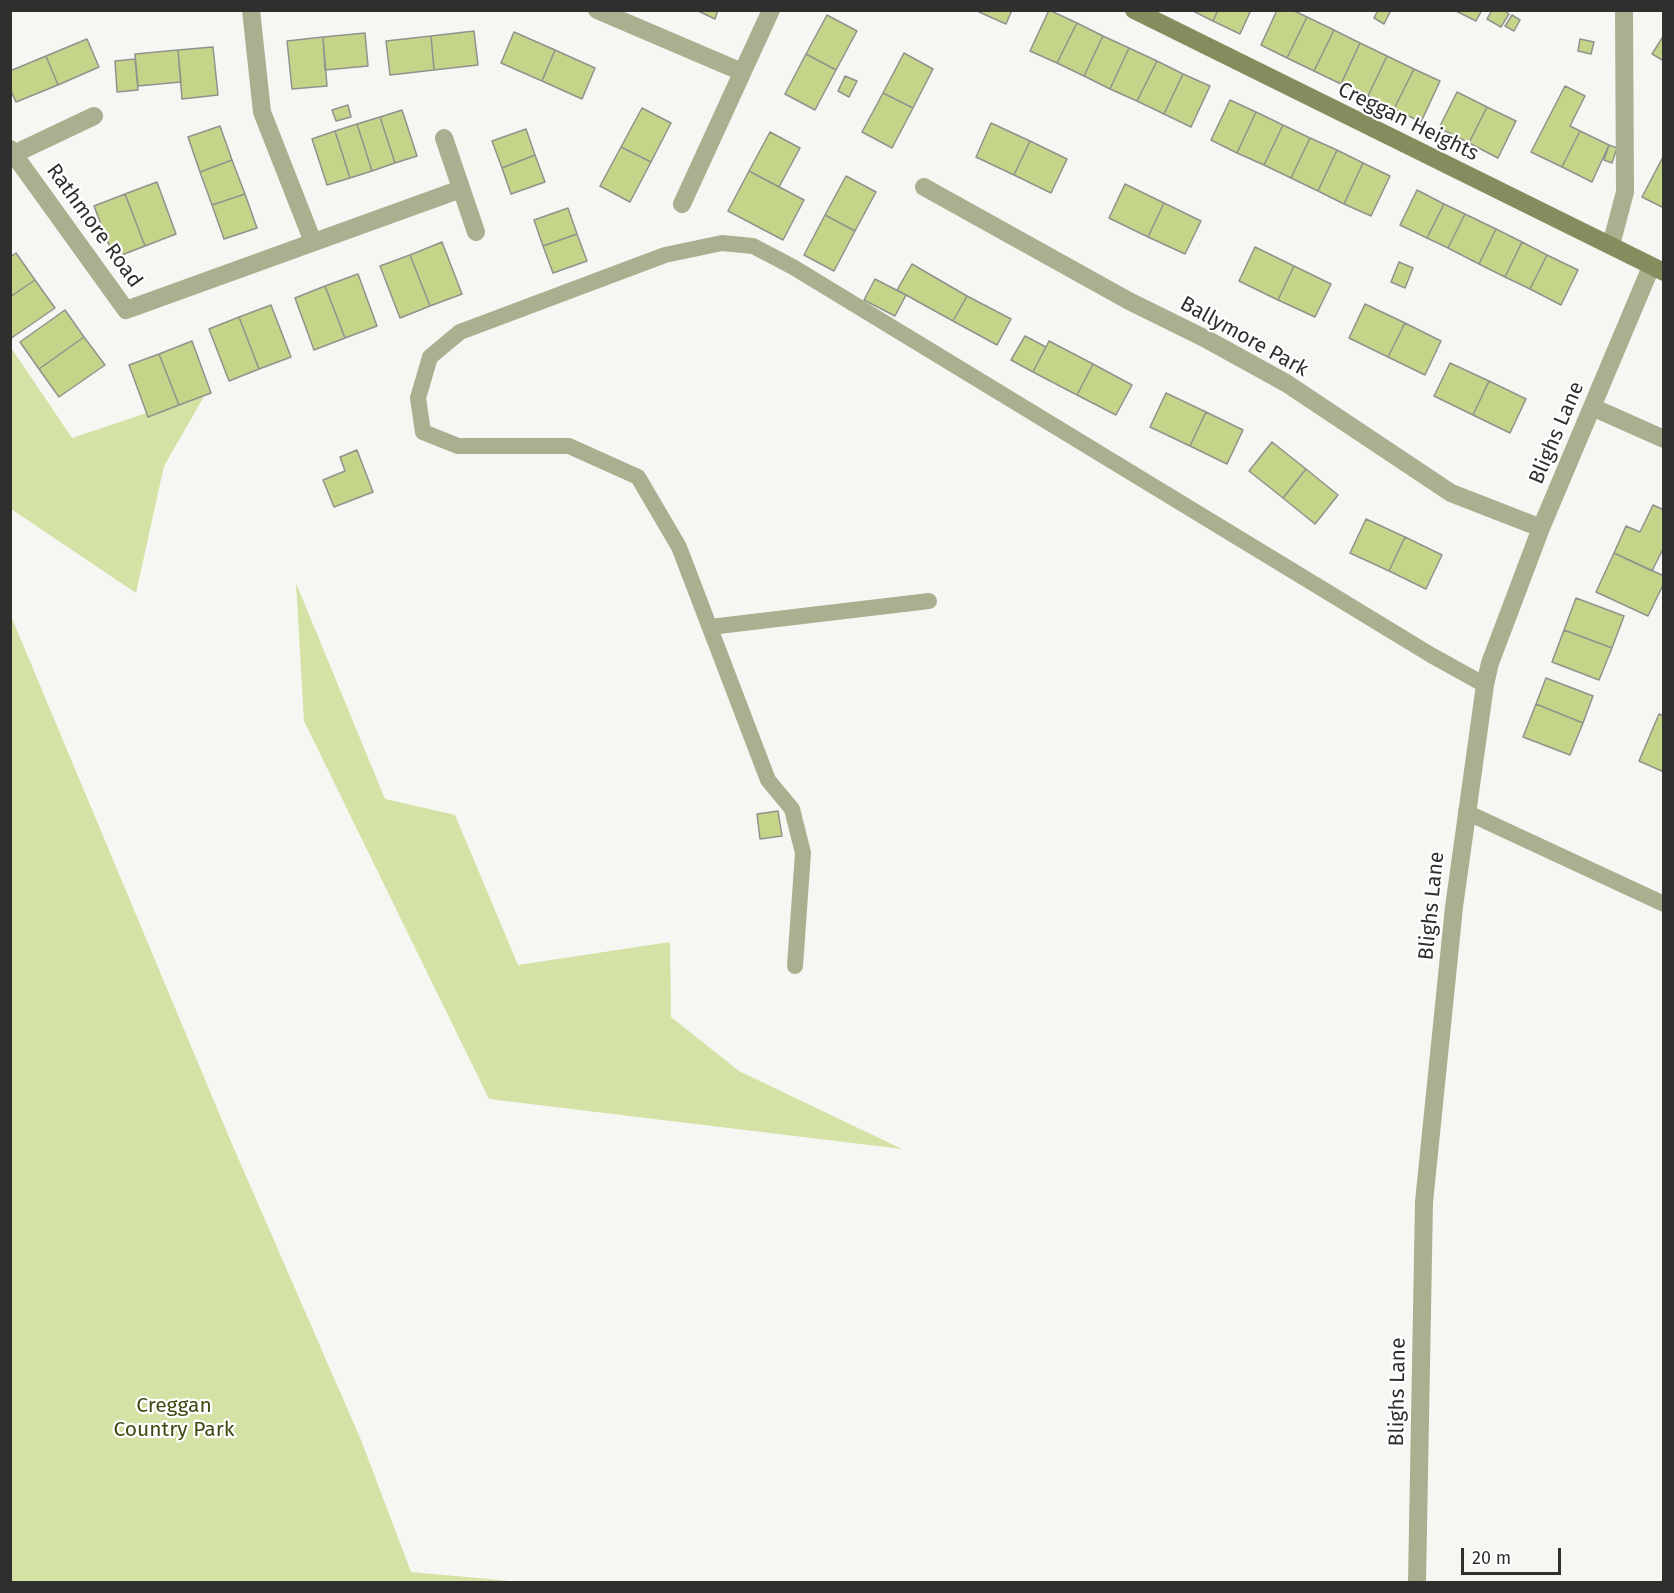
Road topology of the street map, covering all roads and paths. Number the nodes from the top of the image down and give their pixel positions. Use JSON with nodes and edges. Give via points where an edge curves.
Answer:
{"nodes":[{"id":1,"x":251,"y":10,"type":"edge"},
{"id":2,"x":597,"y":10,"type":"edge"},
{"id":3,"x":771,"y":10,"type":"edge"},
{"id":4,"x":1134,"y":10,"type":"edge"},
{"id":5,"x":1624,"y":10,"type":"edge"},
{"id":6,"x":742,"y":72,"type":"junction"},
{"id":7,"x":94,"y":116,"type":"dead end"},
{"id":8,"x":444,"y":138,"type":"dead end"},
{"id":9,"x":12,"y":152,"type":"edge"},
{"id":10,"x":924,"y":187,"type":"dead end"},
{"id":11,"x":461,"y":189,"type":"junction"},
{"id":12,"x":682,"y":204,"type":"dead end"},
{"id":13,"x":476,"y":231,"type":"dead end"},
{"id":14,"x":313,"y":242,"type":"junction"},
{"id":15,"x":1611,"y":245,"type":"junction"},
{"id":16,"x":1657,"y":270,"type":"edge"},
{"id":17,"x":1592,"y":407,"type":"junction"},
{"id":18,"x":1664,"y":439,"type":"edge"},
{"id":19,"x":1541,"y":528,"type":"junction"},
{"id":20,"x":929,"y":601,"type":"dead end"},
{"id":21,"x":710,"y":627,"type":"junction"},
{"id":22,"x":1485,"y":685,"type":"junction"},
{"id":23,"x":1466,"y":812,"type":"junction"},
{"id":24,"x":1664,"y":904,"type":"edge"},
{"id":25,"x":795,"y":966,"type":"dead end"},
{"id":26,"x":1417,"y":1582,"type":"edge"}],
"edges":[{"from":1,"to":14,"type":"street","via":[[262,112]]},
{"from":2,"to":6,"type":"street"},
{"from":3,"to":6,"type":"street"},
{"from":4,"to":15,"type":"street","name":"Creggan Heights"},
{"from":5,"to":15,"type":"street","via":[[1625,192]]},
{"from":6,"to":12,"type":"street"},
{"from":7,"to":9,"type":"street","name":"Rathmore Road"},
{"from":8,"to":11,"type":"street"},
{"from":9,"to":14,"type":"street","name":"Rathmore Road","via":[[126,310]]},
{"from":10,"to":19,"type":"street","name":"Ballymore Park","via":[[1286,383],[1451,493]]},
{"from":11,"to":13,"type":"street"},
{"from":11,"to":14,"type":"street","name":"Rathmore Road"},
{"from":15,"to":16,"type":"street","name":"Creggan Heights"},
{"from":16,"to":17,"type":"street","name":"Blighs Lane"},
{"from":17,"to":18,"type":"street"},
{"from":17,"to":19,"type":"street","name":"Blighs Lane"},
{"from":19,"to":22,"type":"street","name":"Blighs Lane"},
{"from":20,"to":21,"type":"lane"},
{"from":21,"to":22,"type":"lane","via":[[679,547],[638,477],[569,446],[458,446],[423,432],[418,399],[430,357],[460,332],[665,255],[722,243],[753,246],[794,267]]},
{"from":21,"to":25,"type":"lane","via":[[768,780],[792,808],[803,853]]},
{"from":22,"to":23,"type":"street","name":"Blighs Lane"},
{"from":23,"to":24,"type":"lane"},
{"from":23,"to":26,"type":"street","name":"Blighs Lane","via":[[1424,1202]]}]}
